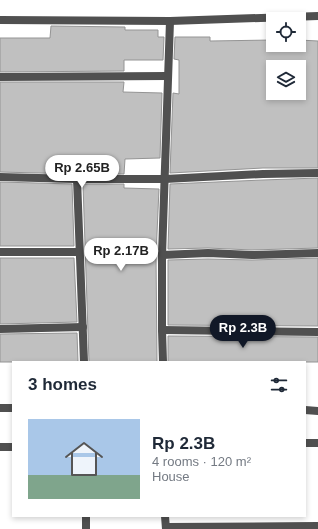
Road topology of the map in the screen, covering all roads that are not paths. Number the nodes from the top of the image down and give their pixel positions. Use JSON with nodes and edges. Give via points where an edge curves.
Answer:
{"nodes":[{"id":1,"x":318,"y":16,"type":"edge"},
{"id":2,"x":0,"y":20,"type":"edge"},
{"id":3,"x":170,"y":21,"type":"junction"},
{"id":4,"x":168,"y":76,"type":"junction"},
{"id":5,"x":0,"y":77,"type":"edge"},
{"id":6,"x":318,"y":173,"type":"edge"},
{"id":7,"x":0,"y":177,"type":"edge"},
{"id":8,"x":77,"y":179,"type":"junction"},
{"id":9,"x":165,"y":179,"type":"junction"},
{"id":10,"x":0,"y":252,"type":"edge"},
{"id":11,"x":79,"y":252,"type":"junction"},
{"id":12,"x":318,"y":254,"type":"edge"},
{"id":13,"x":162,"y":255,"type":"junction"},
{"id":14,"x":82,"y":327,"type":"junction"},
{"id":15,"x":0,"y":329,"type":"edge"},
{"id":16,"x":162,"y":330,"type":"junction"},
{"id":17,"x":318,"y":332,"type":"edge"},
{"id":18,"x":84,"y":361,"type":"edge"},
{"id":19,"x":163,"y":361,"type":"edge"},
{"id":20,"x":0,"y":408,"type":"edge"},
{"id":21,"x":12,"y":408,"type":"edge"},
{"id":22,"x":306,"y":410,"type":"edge"},
{"id":23,"x":318,"y":411,"type":"edge"},
{"id":24,"x":306,"y":443,"type":"edge"},
{"id":25,"x":318,"y":443,"type":"edge"},
{"id":26,"x":0,"y":447,"type":"edge"},
{"id":27,"x":12,"y":447,"type":"edge"},
{"id":28,"x":86,"y":517,"type":"edge"},
{"id":29,"x":166,"y":517,"type":"edge"},
{"id":30,"x":318,"y":526,"type":"edge"},
{"id":31,"x":166,"y":528,"type":"edge"},
{"id":32,"x":86,"y":529,"type":"edge"}],
"edges":[{"from":1,"to":3,"type":"street"},
{"from":2,"to":3,"type":"street"},
{"from":3,"to":4,"type":"street"},
{"from":4,"to":5,"type":"street"},
{"from":4,"to":9,"type":"street"},
{"from":6,"to":9,"type":"street"},
{"from":7,"to":8,"type":"street"},
{"from":8,"to":9,"type":"street"},
{"from":8,"to":11,"type":"street"},
{"from":9,"to":13,"type":"street"},
{"from":10,"to":11,"type":"street"},
{"from":11,"to":14,"type":"street"},
{"from":12,"to":13,"type":"street"},
{"from":13,"to":16,"type":"street"},
{"from":14,"to":15,"type":"street"},
{"from":14,"to":18,"type":"street"},
{"from":16,"to":17,"type":"street"},
{"from":16,"to":19,"type":"street"},
{"from":20,"to":21,"type":"street"},
{"from":22,"to":23,"type":"street"},
{"from":24,"to":25,"type":"street"},
{"from":26,"to":27,"type":"street"},
{"from":28,"to":32,"type":"street"},
{"from":29,"to":31,"type":"street"},
{"from":30,"to":31,"type":"street"}]}
